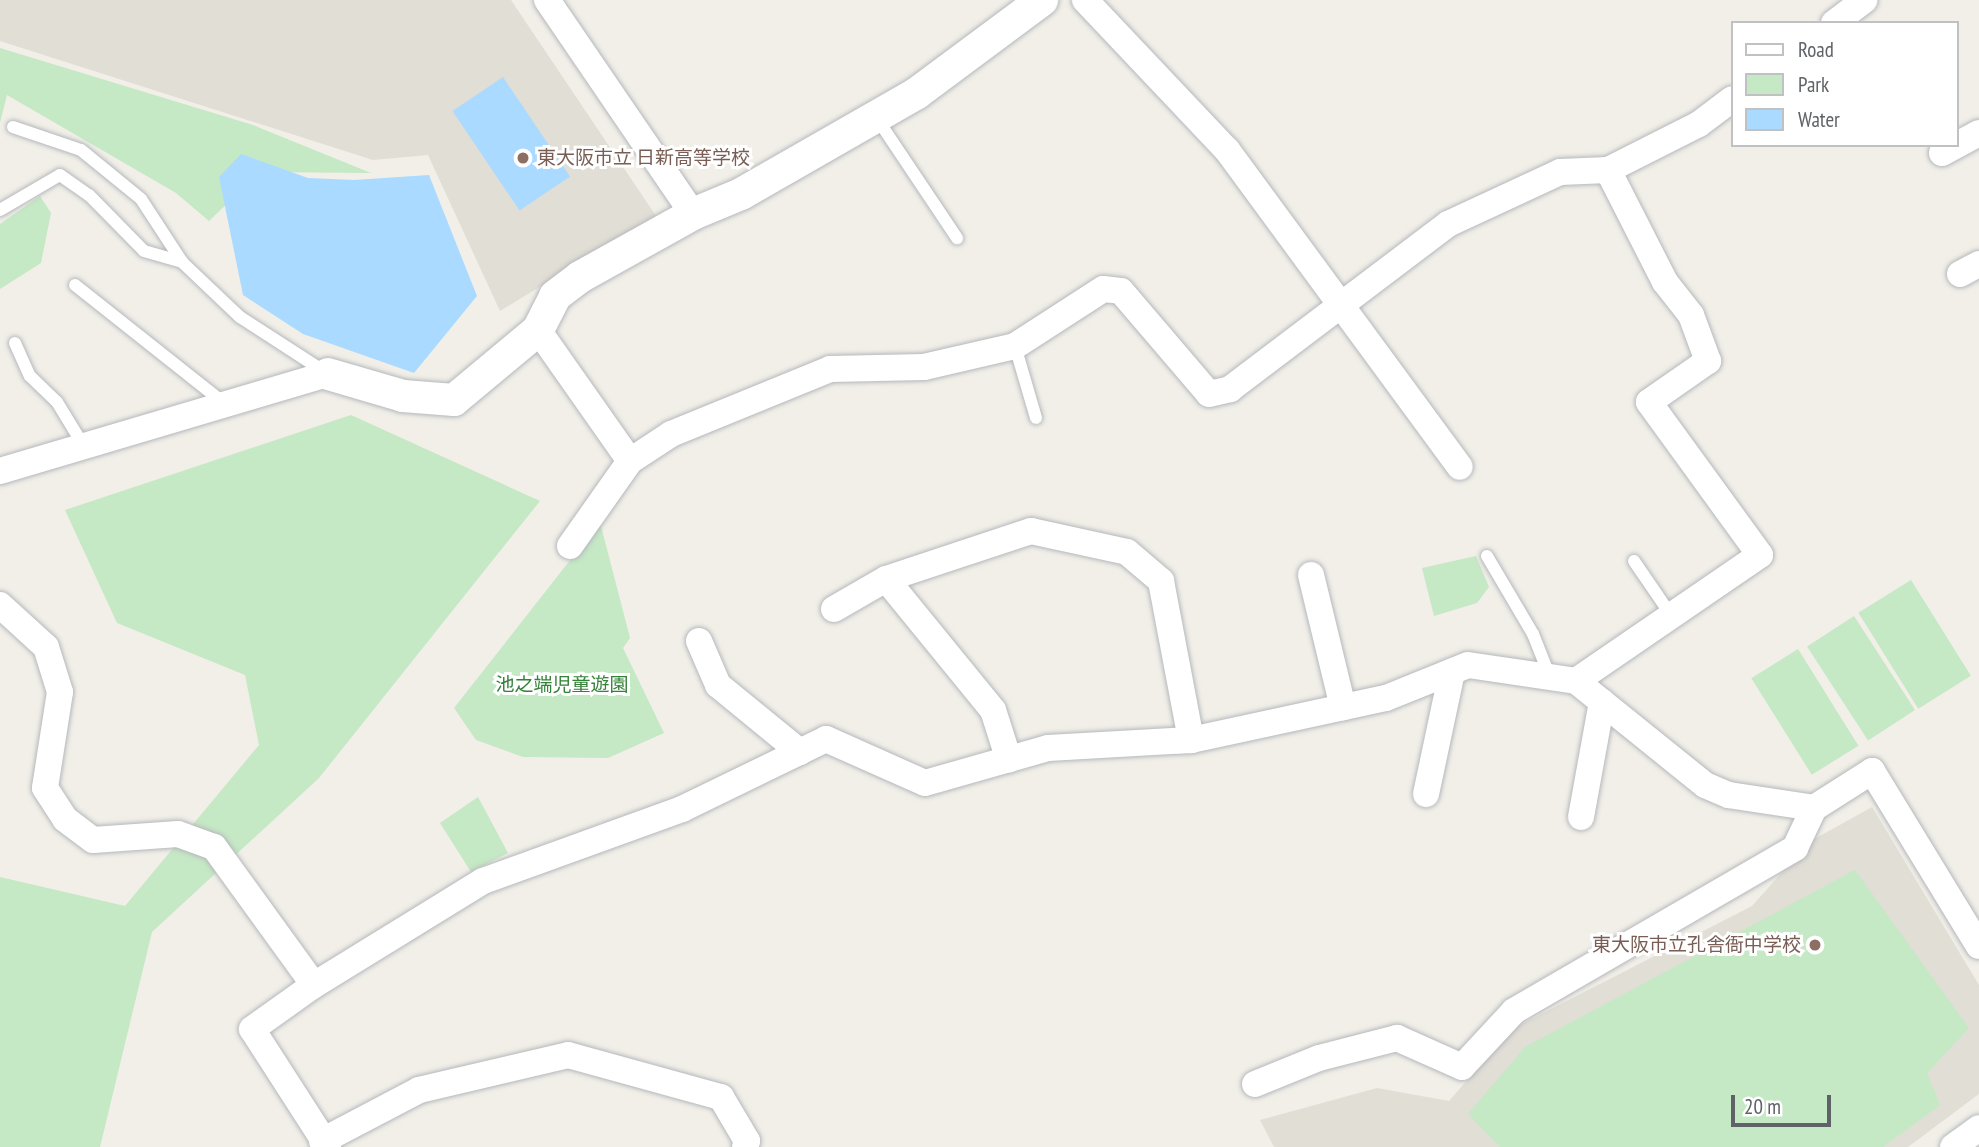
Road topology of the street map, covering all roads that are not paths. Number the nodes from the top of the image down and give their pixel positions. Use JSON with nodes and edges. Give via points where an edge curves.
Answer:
{"nodes":[{"id":1,"x":547,"y":0,"type":"edge"},
{"id":2,"x":1042,"y":0,"type":"edge"},
{"id":3,"x":1085,"y":0,"type":"edge"},
{"id":4,"x":1864,"y":0,"type":"edge"},
{"id":5,"x":1837,"y":21,"type":"edge"},
{"id":6,"x":1730,"y":101,"type":"edge"},
{"id":7,"x":876,"y":117,"type":"junction"},
{"id":8,"x":13,"y":127,"type":"dead end"},
{"id":9,"x":1979,"y":133,"type":"edge"},
{"id":10,"x":1958,"y":144,"type":"edge"},
{"id":11,"x":1953,"y":147,"type":"edge"},
{"id":12,"x":1942,"y":153,"type":"dead end"},
{"id":13,"x":1608,"y":170,"type":"junction"},
{"id":14,"x":0,"y":210,"type":"edge"},
{"id":15,"x":693,"y":214,"type":"junction"},
{"id":16,"x":957,"y":238,"type":"dead end"},
{"id":17,"x":182,"y":262,"type":"junction"},
{"id":18,"x":75,"y":285,"type":"dead end"},
{"id":19,"x":1339,"y":303,"type":"junction"},
{"id":20,"x":538,"y":330,"type":"junction"},
{"id":21,"x":15,"y":342,"type":"dead end"},
{"id":22,"x":1015,"y":345,"type":"junction"},
{"id":23,"x":328,"y":374,"type":"junction"},
{"id":24,"x":227,"y":405,"type":"junction"},
{"id":25,"x":1036,"y":418,"type":"dead end"},
{"id":26,"x":85,"y":449,"type":"junction"},
{"id":27,"x":630,"y":461,"type":"junction"},
{"id":28,"x":1460,"y":467,"type":"dead end"},
{"id":29,"x":0,"y":471,"type":"edge"},
{"id":30,"x":570,"y":546,"type":"dead end"},
{"id":31,"x":1487,"y":556,"type":"dead end"},
{"id":32,"x":1634,"y":561,"type":"dead end"},
{"id":33,"x":1311,"y":576,"type":"dead end"},
{"id":34,"x":886,"y":579,"type":"junction"},
{"id":35,"x":0,"y":605,"type":"edge"},
{"id":36,"x":834,"y":609,"type":"dead end"},
{"id":37,"x":1671,"y":615,"type":"junction"},
{"id":38,"x":699,"y":641,"type":"dead end"},
{"id":39,"x":1452,"y":672,"type":"junction"},
{"id":40,"x":1563,"y":679,"type":"junction"},
{"id":41,"x":1602,"y":702,"type":"junction"},
{"id":42,"x":1343,"y":707,"type":"junction"},
{"id":43,"x":1191,"y":740,"type":"junction"},
{"id":44,"x":800,"y":752,"type":"junction"},
{"id":45,"x":1009,"y":760,"type":"junction"},
{"id":46,"x":1426,"y":794,"type":"dead end"},
{"id":47,"x":1814,"y":808,"type":"junction"},
{"id":48,"x":1581,"y":817,"type":"dead end"},
{"id":49,"x":1979,"y":946,"type":"edge"},
{"id":50,"x":314,"y":985,"type":"junction"},
{"id":51,"x":1255,"y":1084,"type":"dead end"},
{"id":52,"x":1979,"y":1128,"type":"edge"},
{"id":53,"x":325,"y":1144,"type":"edge"},
{"id":54,"x":745,"y":1147,"type":"edge"},
{"id":55,"x":1953,"y":1147,"type":"edge"}],
"edges":[{"from":1,"to":15,"type":"street"},
{"from":2,"to":7,"type":"street","via":[[918,93]]},
{"from":3,"to":19,"type":"street","via":[[1227,150]]},
{"from":4,"to":5,"type":"street"},
{"from":6,"to":13,"type":"street","via":[[1699,124]]},
{"from":7,"to":15,"type":"street","via":[[741,194]]},
{"from":7,"to":16,"type":"lane"},
{"from":8,"to":17,"type":"lane","via":[[81,150],[141,199]]},
{"from":9,"to":10,"type":"street"},
{"from":11,"to":12,"type":"street"},
{"from":13,"to":19,"type":"street","via":[[1560,172],[1448,224]]},
{"from":13,"to":37,"type":"street","via":[[1665,282],[1691,314],[1708,361],[1649,402],[1760,555]]},
{"from":14,"to":17,"type":"lane","via":[[60,176],[89,195],[144,251]]},
{"from":15,"to":20,"type":"street","via":[[580,277],[555,296]]},
{"from":17,"to":23,"type":"lane","via":[[240,317]]},
{"from":18,"to":24,"type":"lane"},
{"from":19,"to":22,"type":"street","via":[[1230,389],[1209,394],[1121,291],[1103,289]]},
{"from":19,"to":28,"type":"street"},
{"from":20,"to":23,"type":"street","via":[[454,400],[403,397]]},
{"from":20,"to":27,"type":"street"},
{"from":21,"to":26,"type":"lane","via":[[30,376],[57,402]]},
{"from":22,"to":25,"type":"lane"},
{"from":22,"to":27,"type":"street","via":[[924,367],[830,369],[671,434]]},
{"from":23,"to":24,"type":"street"},
{"from":24,"to":26,"type":"street"},
{"from":26,"to":29,"type":"street"},
{"from":27,"to":30,"type":"street"},
{"from":31,"to":40,"type":"lane"},
{"from":32,"to":37,"type":"lane"},
{"from":33,"to":42,"type":"street"},
{"from":34,"to":36,"type":"street"},
{"from":34,"to":43,"type":"street","via":[[1031,531],[1127,552],[1161,581]]},
{"from":34,"to":45,"type":"street","via":[[993,710]]},
{"from":35,"to":50,"type":"street","via":[[46,648],[60,691],[45,788],[65,820],[93,840],[178,834],[214,847]]},
{"from":37,"to":40,"type":"street"},
{"from":38,"to":44,"type":"street","via":[[718,685]]},
{"from":39,"to":40,"type":"street","via":[[1468,665]]},
{"from":39,"to":42,"type":"street","via":[[1386,698]]},
{"from":39,"to":46,"type":"street"},
{"from":40,"to":41,"type":"street"},
{"from":41,"to":47,"type":"street","via":[[1705,785],[1729,795]]},
{"from":41,"to":48,"type":"street"},
{"from":42,"to":43,"type":"street"},
{"from":43,"to":45,"type":"street","via":[[1048,748]]},
{"from":44,"to":45,"type":"street","via":[[825,739],[925,783]]},
{"from":44,"to":50,"type":"street","via":[[614,837],[483,881]]},
{"from":47,"to":49,"type":"street","via":[[1872,771]]},
{"from":47,"to":51,"type":"street","via":[[1796,848],[1514,1011],[1462,1067],[1397,1038],[1319,1058]]},
{"from":50,"to":53,"type":"street","via":[[252,1029]]},
{"from":52,"to":55,"type":"street"},
{"from":53,"to":54,"type":"street","via":[[419,1090],[568,1055],[720,1097],[747,1141]]}]}
